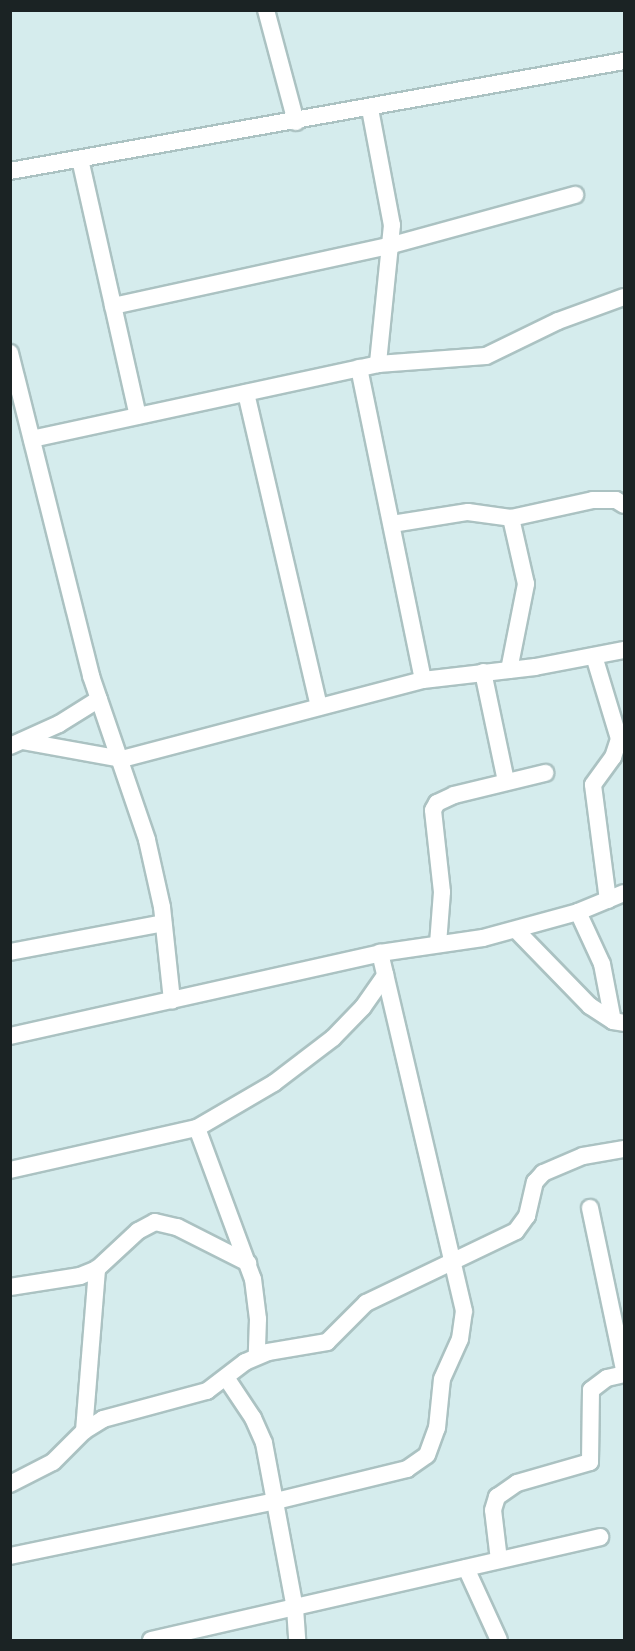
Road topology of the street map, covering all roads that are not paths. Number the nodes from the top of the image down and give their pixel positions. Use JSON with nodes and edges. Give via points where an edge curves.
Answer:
{"nodes":[{"id":1,"x":266,"y":10,"type":"edge"},
{"id":2,"x":624,"y":61,"type":"edge"},
{"id":3,"x":370,"y":109,"type":"junction"},
{"id":4,"x":296,"y":122,"type":"junction"},
{"id":5,"x":80,"y":159,"type":"junction"},
{"id":6,"x":10,"y":171,"type":"edge"},
{"id":7,"x":575,"y":195,"type":"dead end"},
{"id":8,"x":392,"y":245,"type":"junction"},
{"id":9,"x":624,"y":297,"type":"edge"},
{"id":10,"x":113,"y":306,"type":"junction"},
{"id":11,"x":10,"y":353,"type":"edge"},
{"id":12,"x":378,"y":364,"type":"junction"},
{"id":13,"x":359,"y":368,"type":"junction"},
{"id":14,"x":246,"y":393,"type":"junction"},
{"id":15,"x":138,"y":416,"type":"junction"},
{"id":16,"x":32,"y":439,"type":"junction"},
{"id":17,"x":624,"y":505,"type":"edge"},
{"id":18,"x":511,"y":518,"type":"junction"},
{"id":19,"x":392,"y":524,"type":"junction"},
{"id":20,"x":624,"y":650,"type":"edge"},
{"id":21,"x":594,"y":656,"type":"junction"},
{"id":22,"x":509,"y":670,"type":"junction"},
{"id":23,"x":483,"y":672,"type":"junction"},
{"id":24,"x":423,"y":680,"type":"junction"},
{"id":25,"x":99,"y":699,"type":"junction"},
{"id":26,"x":319,"y":707,"type":"junction"},
{"id":27,"x":16,"y":744,"type":"edge"},
{"id":28,"x":122,"y":759,"type":"junction"},
{"id":29,"x":545,"y":773,"type":"dead end"},
{"id":30,"x":506,"y":781,"type":"junction"},
{"id":31,"x":624,"y":893,"type":"edge"},
{"id":32,"x":608,"y":900,"type":"junction"},
{"id":33,"x":578,"y":912,"type":"junction"},
{"id":34,"x":163,"y":923,"type":"junction"},
{"id":35,"x":516,"y":930,"type":"junction"},
{"id":36,"x":438,"y":944,"type":"junction"},
{"id":37,"x":10,"y":952,"type":"edge"},
{"id":38,"x":380,"y":953,"type":"junction"},
{"id":39,"x":385,"y":975,"type":"junction"},
{"id":40,"x":172,"y":1000,"type":"junction"},
{"id":41,"x":619,"y":1022,"type":"edge"},
{"id":42,"x":10,"y":1036,"type":"edge"},
{"id":43,"x":197,"y":1128,"type":"junction"},
{"id":44,"x":623,"y":1152,"type":"edge"},
{"id":45,"x":10,"y":1170,"type":"edge"},
{"id":46,"x":590,"y":1208,"type":"dead end"},
{"id":47,"x":248,"y":1263,"type":"junction"},
{"id":48,"x":454,"y":1263,"type":"junction"},
{"id":49,"x":97,"y":1269,"type":"junction"},
{"id":50,"x":10,"y":1287,"type":"edge"},
{"id":51,"x":257,"y":1356,"type":"junction"},
{"id":52,"x":624,"y":1372,"type":"edge"},
{"id":53,"x":227,"y":1379,"type":"junction"},
{"id":54,"x":84,"y":1431,"type":"junction"},
{"id":55,"x":10,"y":1484,"type":"edge"},
{"id":56,"x":276,"y":1501,"type":"junction"},
{"id":57,"x":600,"y":1537,"type":"dead end"},
{"id":58,"x":10,"y":1556,"type":"edge"},
{"id":59,"x":499,"y":1560,"type":"junction"},
{"id":60,"x":466,"y":1568,"type":"junction"},
{"id":61,"x":295,"y":1608,"type":"junction"},
{"id":62,"x":209,"y":1634,"type":"edge"},
{"id":63,"x":151,"y":1641,"type":"edge"},
{"id":64,"x":297,"y":1641,"type":"edge"},
{"id":65,"x":499,"y":1641,"type":"edge"}],
"edges":[{"from":1,"to":4,"type":"street"},
{"from":2,"to":3,"type":"street"},
{"from":3,"to":4,"type":"street"},
{"from":3,"to":8,"type":"street","via":[[389,202]]},
{"from":4,"to":5,"type":"street"},
{"from":5,"to":6,"type":"street"},
{"from":5,"to":10,"type":"street"},
{"from":7,"to":8,"type":"street"},
{"from":8,"to":10,"type":"street"},
{"from":8,"to":12,"type":"street"},
{"from":9,"to":12,"type":"street","via":[[558,321],[486,356]]},
{"from":10,"to":15,"type":"street"},
{"from":11,"to":16,"type":"street"},
{"from":12,"to":13,"type":"street"},
{"from":13,"to":14,"type":"street"},
{"from":13,"to":19,"type":"street"},
{"from":14,"to":15,"type":"street"},
{"from":14,"to":26,"type":"street"},
{"from":15,"to":16,"type":"street"},
{"from":16,"to":25,"type":"street"},
{"from":17,"to":18,"type":"street","via":[[616,500],[593,500]]},
{"from":18,"to":19,"type":"street","via":[[468,512]]},
{"from":18,"to":22,"type":"street","via":[[526,584]]},
{"from":19,"to":24,"type":"street"},
{"from":20,"to":21,"type":"street"},
{"from":21,"to":22,"type":"street"},
{"from":21,"to":32,"type":"street","via":[[619,739],[613,757],[593,785]]},
{"from":22,"to":23,"type":"street"},
{"from":23,"to":24,"type":"street"},
{"from":23,"to":30,"type":"street"},
{"from":24,"to":26,"type":"street"},
{"from":25,"to":27,"type":"street"},
{"from":25,"to":28,"type":"street"},
{"from":26,"to":28,"type":"street"},
{"from":27,"to":28,"type":"street"},
{"from":28,"to":34,"type":"street","via":[[147,840]]},
{"from":29,"to":30,"type":"street"},
{"from":30,"to":36,"type":"street","via":[[445,798],[433,810],[442,892]]},
{"from":31,"to":32,"type":"street"},
{"from":32,"to":33,"type":"street"},
{"from":33,"to":35,"type":"street"},
{"from":33,"to":41,"type":"street","via":[[602,964]]},
{"from":34,"to":37,"type":"street"},
{"from":34,"to":40,"type":"street"},
{"from":35,"to":36,"type":"street"},
{"from":35,"to":41,"type":"street","via":[[590,1006]]},
{"from":36,"to":38,"type":"street"},
{"from":38,"to":39,"type":"street"},
{"from":38,"to":40,"type":"street"},
{"from":39,"to":43,"type":"street","via":[[363,1007],[324,1045],[274,1083]]},
{"from":39,"to":48,"type":"street"},
{"from":40,"to":42,"type":"street"},
{"from":43,"to":45,"type":"street"},
{"from":43,"to":47,"type":"street"},
{"from":44,"to":48,"type":"street","via":[[583,1156],[543,1173],[535,1182],[527,1216],[516,1231]]},
{"from":46,"to":52,"type":"street"},
{"from":47,"to":49,"type":"street","via":[[177,1227],[155,1222],[138,1231]]},
{"from":47,"to":51,"type":"street","via":[[258,1319]]},
{"from":48,"to":51,"type":"street","via":[[366,1303],[327,1342]]},
{"from":48,"to":56,"type":"street","via":[[464,1325],[442,1379],[437,1428],[427,1455],[407,1469]]},
{"from":49,"to":50,"type":"street","via":[[80,1276]]},
{"from":49,"to":54,"type":"street"},
{"from":51,"to":53,"type":"street"},
{"from":52,"to":59,"type":"street","via":[[606,1378],[591,1390],[590,1462],[510,1486],[497,1497],[493,1510]]},
{"from":53,"to":54,"type":"street","via":[[195,1396],[103,1419]]},
{"from":53,"to":56,"type":"street","via":[[258,1428]]},
{"from":54,"to":55,"type":"street","via":[[53,1462]]},
{"from":56,"to":58,"type":"street"},
{"from":56,"to":61,"type":"street"},
{"from":57,"to":59,"type":"street"},
{"from":59,"to":60,"type":"street"},
{"from":60,"to":61,"type":"street"},
{"from":60,"to":65,"type":"street"},
{"from":61,"to":62,"type":"street"},
{"from":61,"to":64,"type":"street"},
{"from":62,"to":63,"type":"street"}]}
